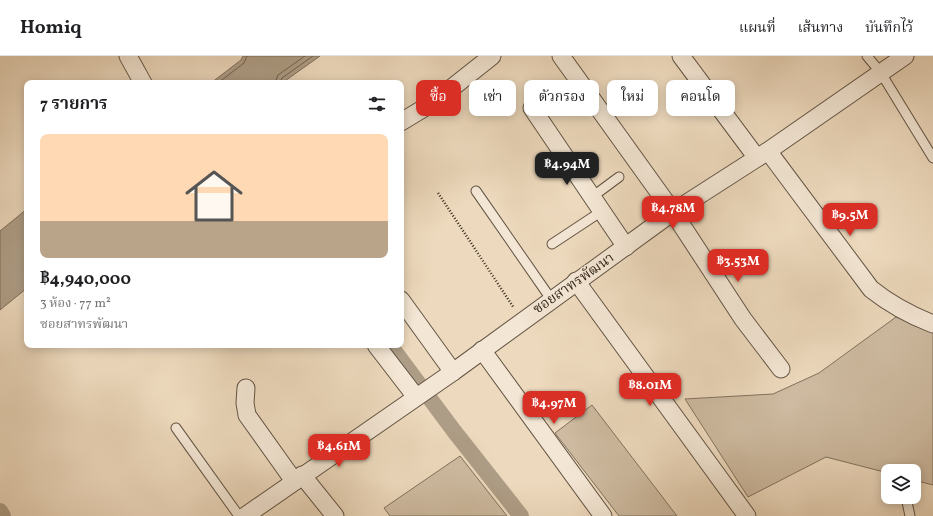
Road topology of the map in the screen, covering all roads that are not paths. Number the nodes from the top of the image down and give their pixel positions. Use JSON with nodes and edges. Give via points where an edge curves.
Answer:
{"nodes":[{"id":1,"x":128,"y":56,"type":"edge"},
{"id":2,"x":492,"y":56,"type":"edge"},
{"id":3,"x":561,"y":56,"type":"edge"},
{"id":4,"x":681,"y":56,"type":"edge"},
{"id":5,"x":867,"y":56,"type":"edge"},
{"id":6,"x":905,"y":56,"type":"edge"},
{"id":7,"x":881,"y":73,"type":"junction"},
{"id":8,"x":141,"y":80,"type":"edge"},
{"id":9,"x":537,"y":116,"type":"edge"},
{"id":10,"x":404,"y":120,"type":"edge"},
{"id":11,"x":763,"y":154,"type":"junction"},
{"id":12,"x":933,"y":158,"type":"edge"},
{"id":13,"x":619,"y":177,"type":"dead end"},
{"id":14,"x":476,"y":192,"type":"dead end"},
{"id":15,"x":597,"y":204,"type":"junction"},
{"id":16,"x":673,"y":212,"type":"junction"},
{"id":17,"x":552,"y":244,"type":"dead end"},
{"id":18,"x":626,"y":247,"type":"junction"},
{"id":19,"x":576,"y":281,"type":"junction"},
{"id":20,"x":551,"y":299,"type":"junction"},
{"id":21,"x":404,"y":304,"type":"edge"},
{"id":22,"x":933,"y":324,"type":"edge"},
{"id":23,"x":379,"y":348,"type":"edge"},
{"id":24,"x":482,"y":350,"type":"junction"},
{"id":25,"x":782,"y":370,"type":"dead end"},
{"id":26,"x":452,"y":372,"type":"junction"},
{"id":27,"x":246,"y":388,"type":"dead end"},
{"id":28,"x":421,"y":393,"type":"junction"},
{"id":29,"x":176,"y":428,"type":"dead end"},
{"id":30,"x":298,"y":478,"type":"junction"},
{"id":31,"x":907,"y":504,"type":"edge"},
{"id":32,"x":239,"y":516,"type":"edge"},
{"id":33,"x":245,"y":516,"type":"edge"},
{"id":34,"x":335,"y":516,"type":"edge"},
{"id":35,"x":603,"y":516,"type":"edge"},
{"id":36,"x":747,"y":516,"type":"edge"},
{"id":37,"x":910,"y":516,"type":"edge"}],
"edges":[{"from":1,"to":8,"type":"street"},
{"from":2,"to":10,"type":"street","via":[[434,102]]},
{"from":3,"to":16,"type":"street"},
{"from":4,"to":11,"type":"street"},
{"from":5,"to":7,"type":"lane"},
{"from":6,"to":7,"type":"street","name":"ซอยสาทรพัฒนา"},
{"from":7,"to":11,"type":"street","name":"ซอยสาทรพัฒนา"},
{"from":7,"to":12,"type":"lane"},
{"from":9,"to":15,"type":"street"},
{"from":11,"to":16,"type":"street","name":"ซอยสาทรพัฒนา"},
{"from":11,"to":22,"type":"street","via":[[871,289],[890,305]]},
{"from":13,"to":15,"type":"lane"},
{"from":14,"to":20,"type":"lane"},
{"from":15,"to":17,"type":"lane"},
{"from":15,"to":18,"type":"street"},
{"from":16,"to":18,"type":"street","name":"ซอยสาทรพัฒนา"},
{"from":16,"to":25,"type":"street","via":[[743,319]]},
{"from":18,"to":19,"type":"street","name":"ซอยสาทรพัฒนา"},
{"from":19,"to":20,"type":"street","name":"ซอยสาทรพัฒนา"},
{"from":19,"to":36,"type":"street"},
{"from":20,"to":24,"type":"street","name":"ซอยสาทรพัฒนา"},
{"from":21,"to":26,"type":"street"},
{"from":23,"to":28,"type":"street"},
{"from":24,"to":26,"type":"street","name":"ซอยสาทรพัฒนา"},
{"from":24,"to":35,"type":"street"},
{"from":26,"to":28,"type":"street","name":"ซอยสาทรพัฒนา"},
{"from":27,"to":30,"type":"street","via":[[246,415]]},
{"from":28,"to":30,"type":"street","name":"ซอยสาทรพัฒนา"},
{"from":29,"to":32,"type":"lane"},
{"from":30,"to":33,"type":"street","name":"ซอยสาทรพัฒนา"},
{"from":30,"to":34,"type":"street"},
{"from":31,"to":37,"type":"lane"}]}
